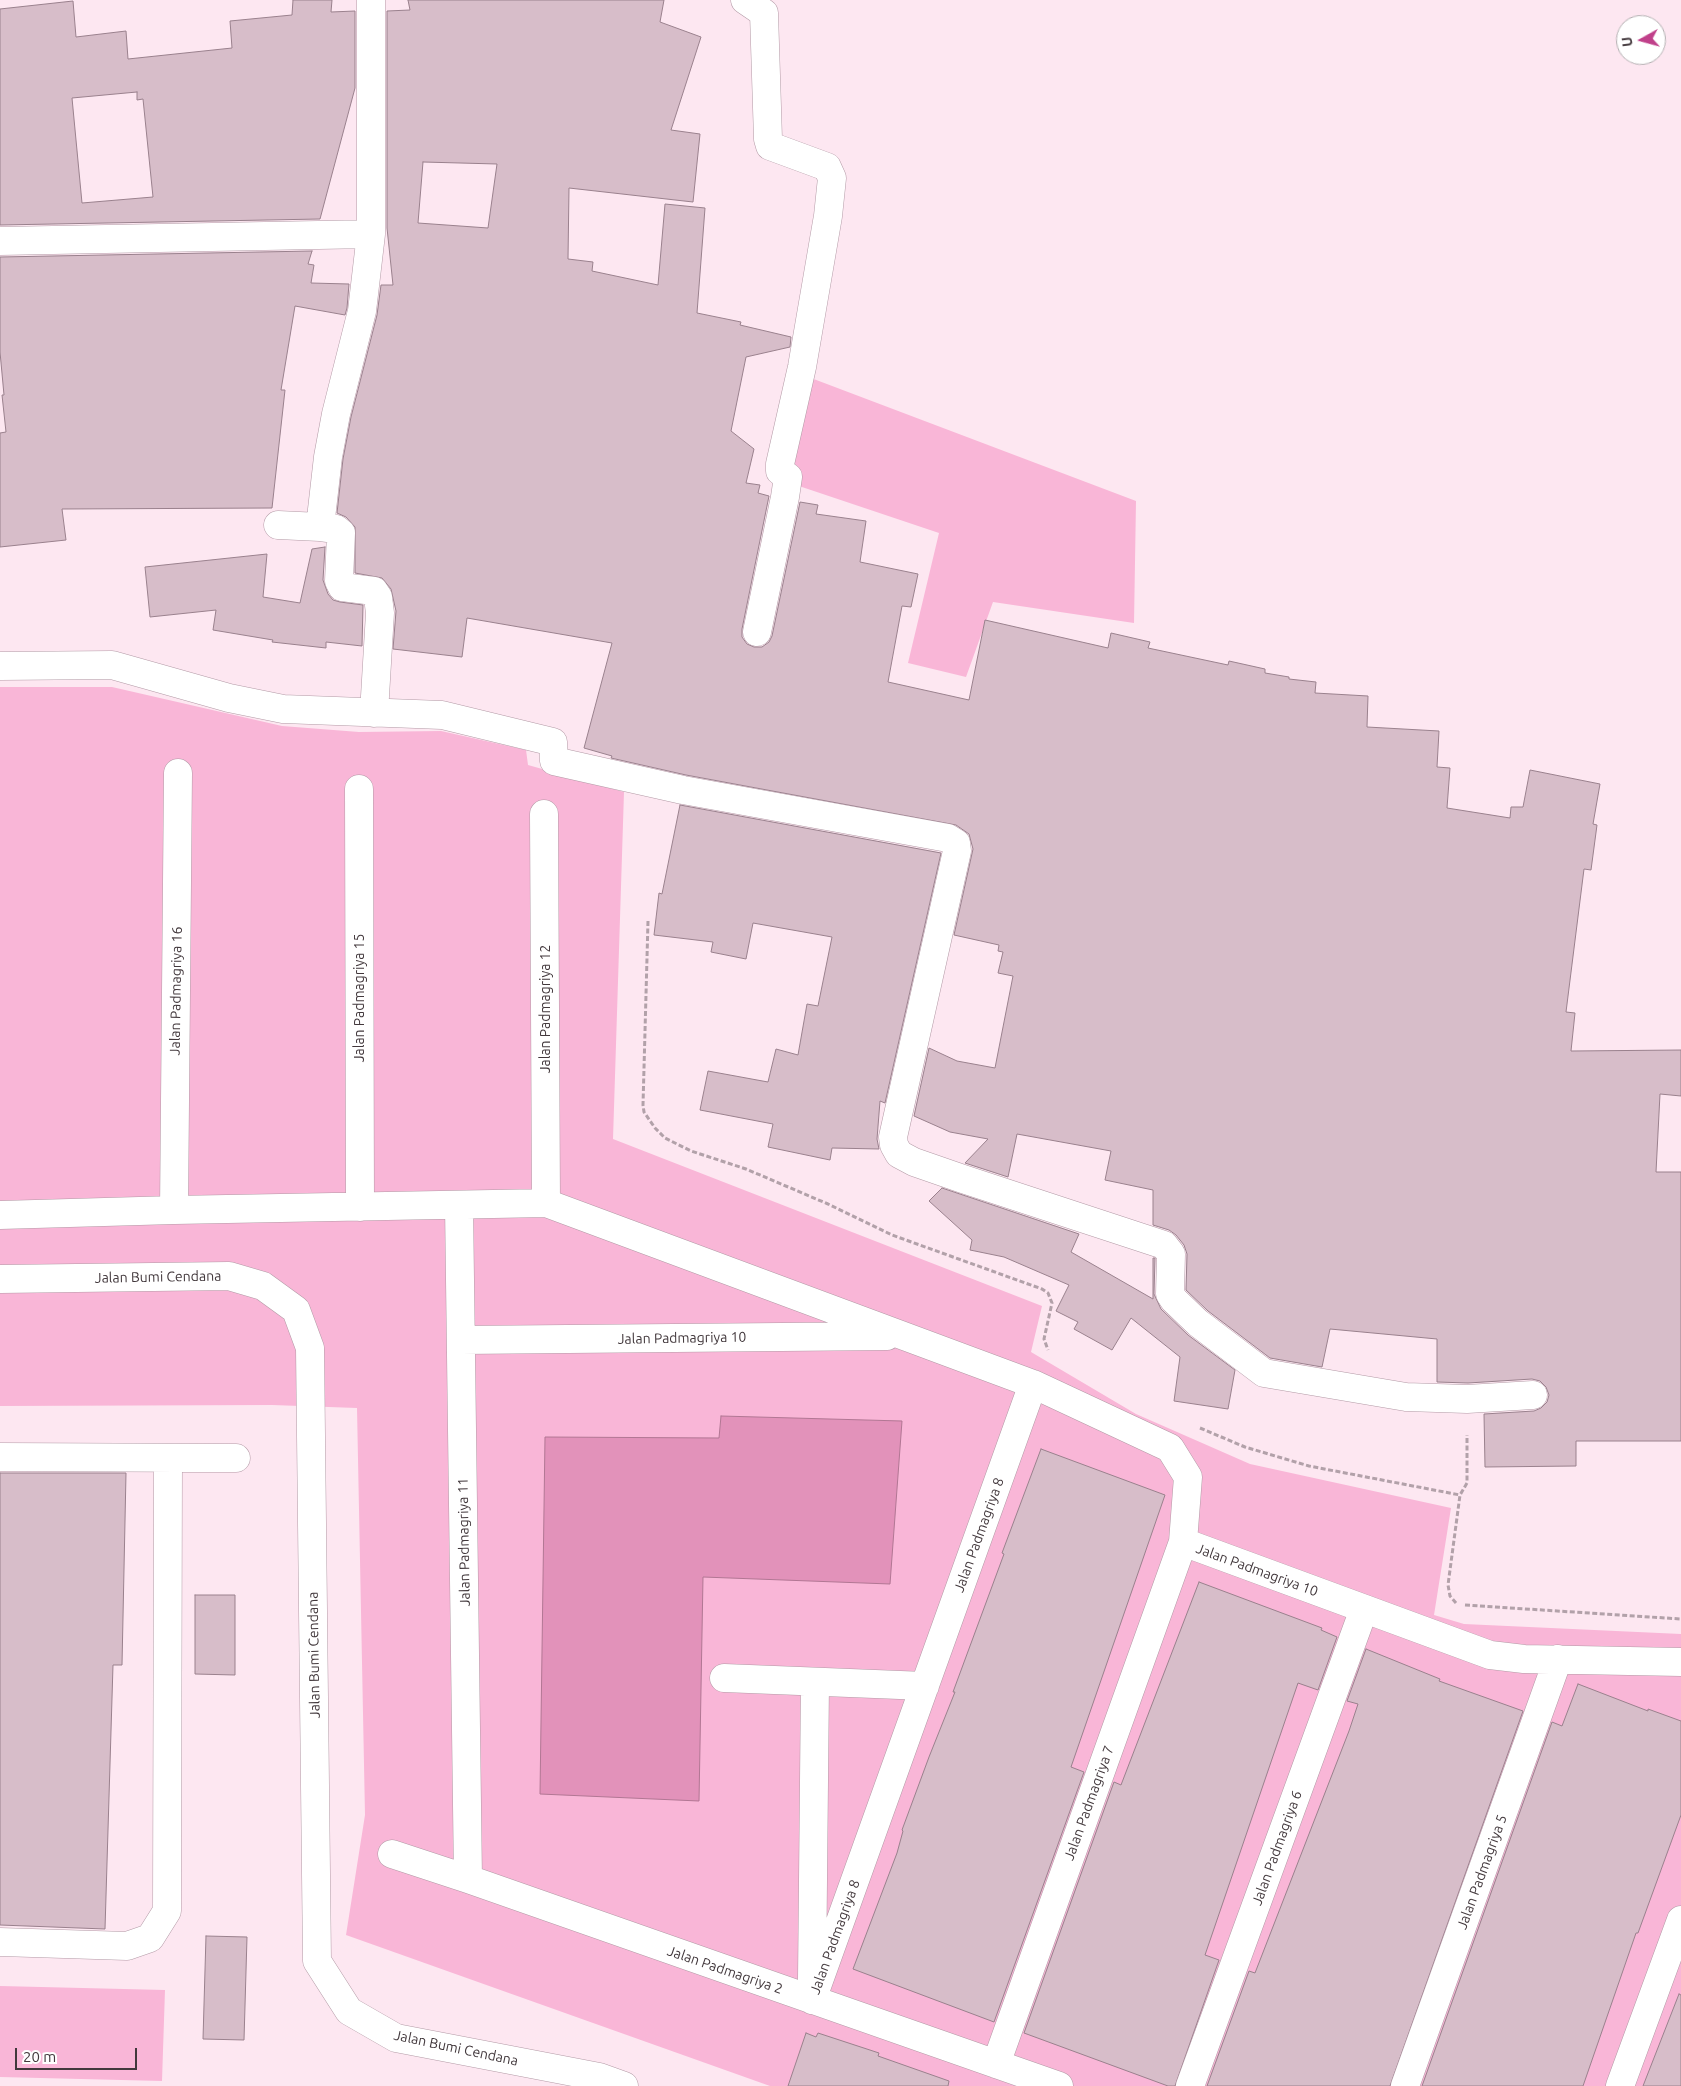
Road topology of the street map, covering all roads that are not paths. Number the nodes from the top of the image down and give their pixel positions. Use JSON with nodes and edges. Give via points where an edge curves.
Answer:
{"nodes":[{"id":1,"x":371,"y":0,"type":"edge"},
{"id":2,"x":745,"y":0,"type":"edge"},
{"id":3,"x":371,"y":234,"type":"junction"},
{"id":4,"x":0,"y":241,"type":"edge"},
{"id":5,"x":278,"y":524,"type":"dead end"},
{"id":6,"x":320,"y":527,"type":"junction"},
{"id":7,"x":758,"y":632,"type":"dead end"},
{"id":8,"x":0,"y":666,"type":"edge"},
{"id":9,"x":374,"y":713,"type":"junction"},
{"id":10,"x":178,"y":773,"type":"dead end"},
{"id":11,"x":359,"y":789,"type":"dead end"},
{"id":12,"x":544,"y":814,"type":"dead end"},
{"id":13,"x":546,"y":1203,"type":"junction"},
{"id":14,"x":459,"y":1205,"type":"junction"},
{"id":15,"x":360,"y":1207,"type":"junction"},
{"id":16,"x":174,"y":1210,"type":"junction"},
{"id":17,"x":0,"y":1215,"type":"edge"},
{"id":18,"x":0,"y":1279,"type":"edge"},
{"id":19,"x":903,"y":1336,"type":"junction"},
{"id":20,"x":461,"y":1340,"type":"junction"},
{"id":21,"x":1033,"y":1384,"type":"junction"},
{"id":22,"x":1532,"y":1395,"type":"dead end"},
{"id":23,"x":0,"y":1457,"type":"edge"},
{"id":24,"x":168,"y":1458,"type":"junction"},
{"id":25,"x":236,"y":1458,"type":"dead end"},
{"id":26,"x":1182,"y":1542,"type":"junction"},
{"id":27,"x":1364,"y":1609,"type":"junction"},
{"id":28,"x":1558,"y":1659,"type":"junction"},
{"id":29,"x":1681,"y":1662,"type":"edge"},
{"id":30,"x":724,"y":1678,"type":"dead end"},
{"id":31,"x":814,"y":1682,"type":"junction"},
{"id":32,"x":925,"y":1686,"type":"junction"},
{"id":33,"x":392,"y":1854,"type":"dead end"},
{"id":34,"x":468,"y":1879,"type":"junction"},
{"id":35,"x":1681,"y":1920,"type":"edge"},
{"id":36,"x":0,"y":1942,"type":"edge"},
{"id":37,"x":812,"y":2000,"type":"junction"},
{"id":38,"x":996,"y":2064,"type":"junction"},
{"id":39,"x":624,"y":2086,"type":"edge"},
{"id":40,"x":1059,"y":2086,"type":"edge"},
{"id":41,"x":1190,"y":2086,"type":"edge"},
{"id":42,"x":1406,"y":2086,"type":"edge"},
{"id":43,"x":1620,"y":2086,"type":"edge"}],
"edges":[{"from":1,"to":3,"type":"street"},
{"from":2,"to":7,"type":"street","via":[[764,13],[770,146],[827,167],[832,178],[801,374],[780,464],[780,471],[787,474],[788,480]]},
{"from":3,"to":4,"type":"street"},
{"from":3,"to":6,"type":"street","via":[[362,311],[336,414]]},
{"from":5,"to":6,"type":"street"},
{"from":6,"to":9,"type":"street","via":[[341,533],[339,581],[342,587],[374,592],[378,597],[380,613]]},
{"from":8,"to":9,"type":"street","via":[[112,665],[229,698],[283,709]]},
{"from":9,"to":22,"type":"street","via":[[442,715],[553,742],[554,761],[682,790],[948,838],[956,843],[957,851],[893,1137],[899,1154],[963,1179],[1164,1245],[1171,1254],[1170,1294],[1174,1300],[1198,1323],[1264,1373],[1406,1397],[1467,1399]]},
{"from":10,"to":16,"type":"street","name":"Jalan Padmagriya 16"},
{"from":11,"to":15,"type":"street","name":"Jalan Padmagriya 15"},
{"from":12,"to":13,"type":"street","name":"Jalan Padmagriya 12"},
{"from":13,"to":14,"type":"street"},
{"from":13,"to":19,"type":"street","name":"Jalan Padmagriya 10"},
{"from":14,"to":15,"type":"street"},
{"from":14,"to":20,"type":"street","name":"Jalan Padmagriya 11"},
{"from":15,"to":16,"type":"street"},
{"from":16,"to":17,"type":"street"},
{"from":18,"to":39,"type":"street","name":"Jalan Bumi Cendana","via":[[229,1276],[263,1286],[296,1310],[310,1348],[317,1961],[349,2011],[396,2038],[599,2077]]},
{"from":19,"to":20,"type":"street","name":"Jalan Padmagriya 10"},
{"from":19,"to":21,"type":"street","name":"Jalan Padmagriya 10"},
{"from":20,"to":34,"type":"street","name":"Jalan Padmagriya 11"},
{"from":21,"to":26,"type":"street","name":"Jalan Padmagriya 10","via":[[1170,1448],[1188,1477]]},
{"from":21,"to":32,"type":"street","name":"Jalan Padmagriya 8"},
{"from":23,"to":24,"type":"street"},
{"from":24,"to":25,"type":"street"},
{"from":24,"to":36,"type":"street","via":[[167,1911],[150,1938],[127,1946]]},
{"from":26,"to":27,"type":"street","name":"Jalan Padmagriya 10"},
{"from":26,"to":38,"type":"street","name":"Jalan Padmagriya 7"},
{"from":27,"to":28,"type":"street","name":"Jalan Padmagriya 10","via":[[1490,1655]]},
{"from":27,"to":41,"type":"street","name":"Jalan Padmagriya 6"},
{"from":28,"to":29,"type":"street","name":"Jalan Padmagriya 10"},
{"from":28,"to":42,"type":"street","name":"Jalan Padmagriya 5"},
{"from":30,"to":31,"type":"street"},
{"from":31,"to":32,"type":"street"},
{"from":31,"to":37,"type":"street","name":"Jalan Padmagriya 8"},
{"from":32,"to":37,"type":"street","name":"Jalan Padmagriya 8"},
{"from":33,"to":34,"type":"street","name":"Jalan Padmagriya 2"},
{"from":34,"to":37,"type":"street","name":"Jalan Padmagriya 2"},
{"from":35,"to":43,"type":"street"},
{"from":37,"to":38,"type":"street","name":"Jalan Padmagriya 2"},
{"from":38,"to":40,"type":"street","name":"Jalan Padmagriya 2"}]}
